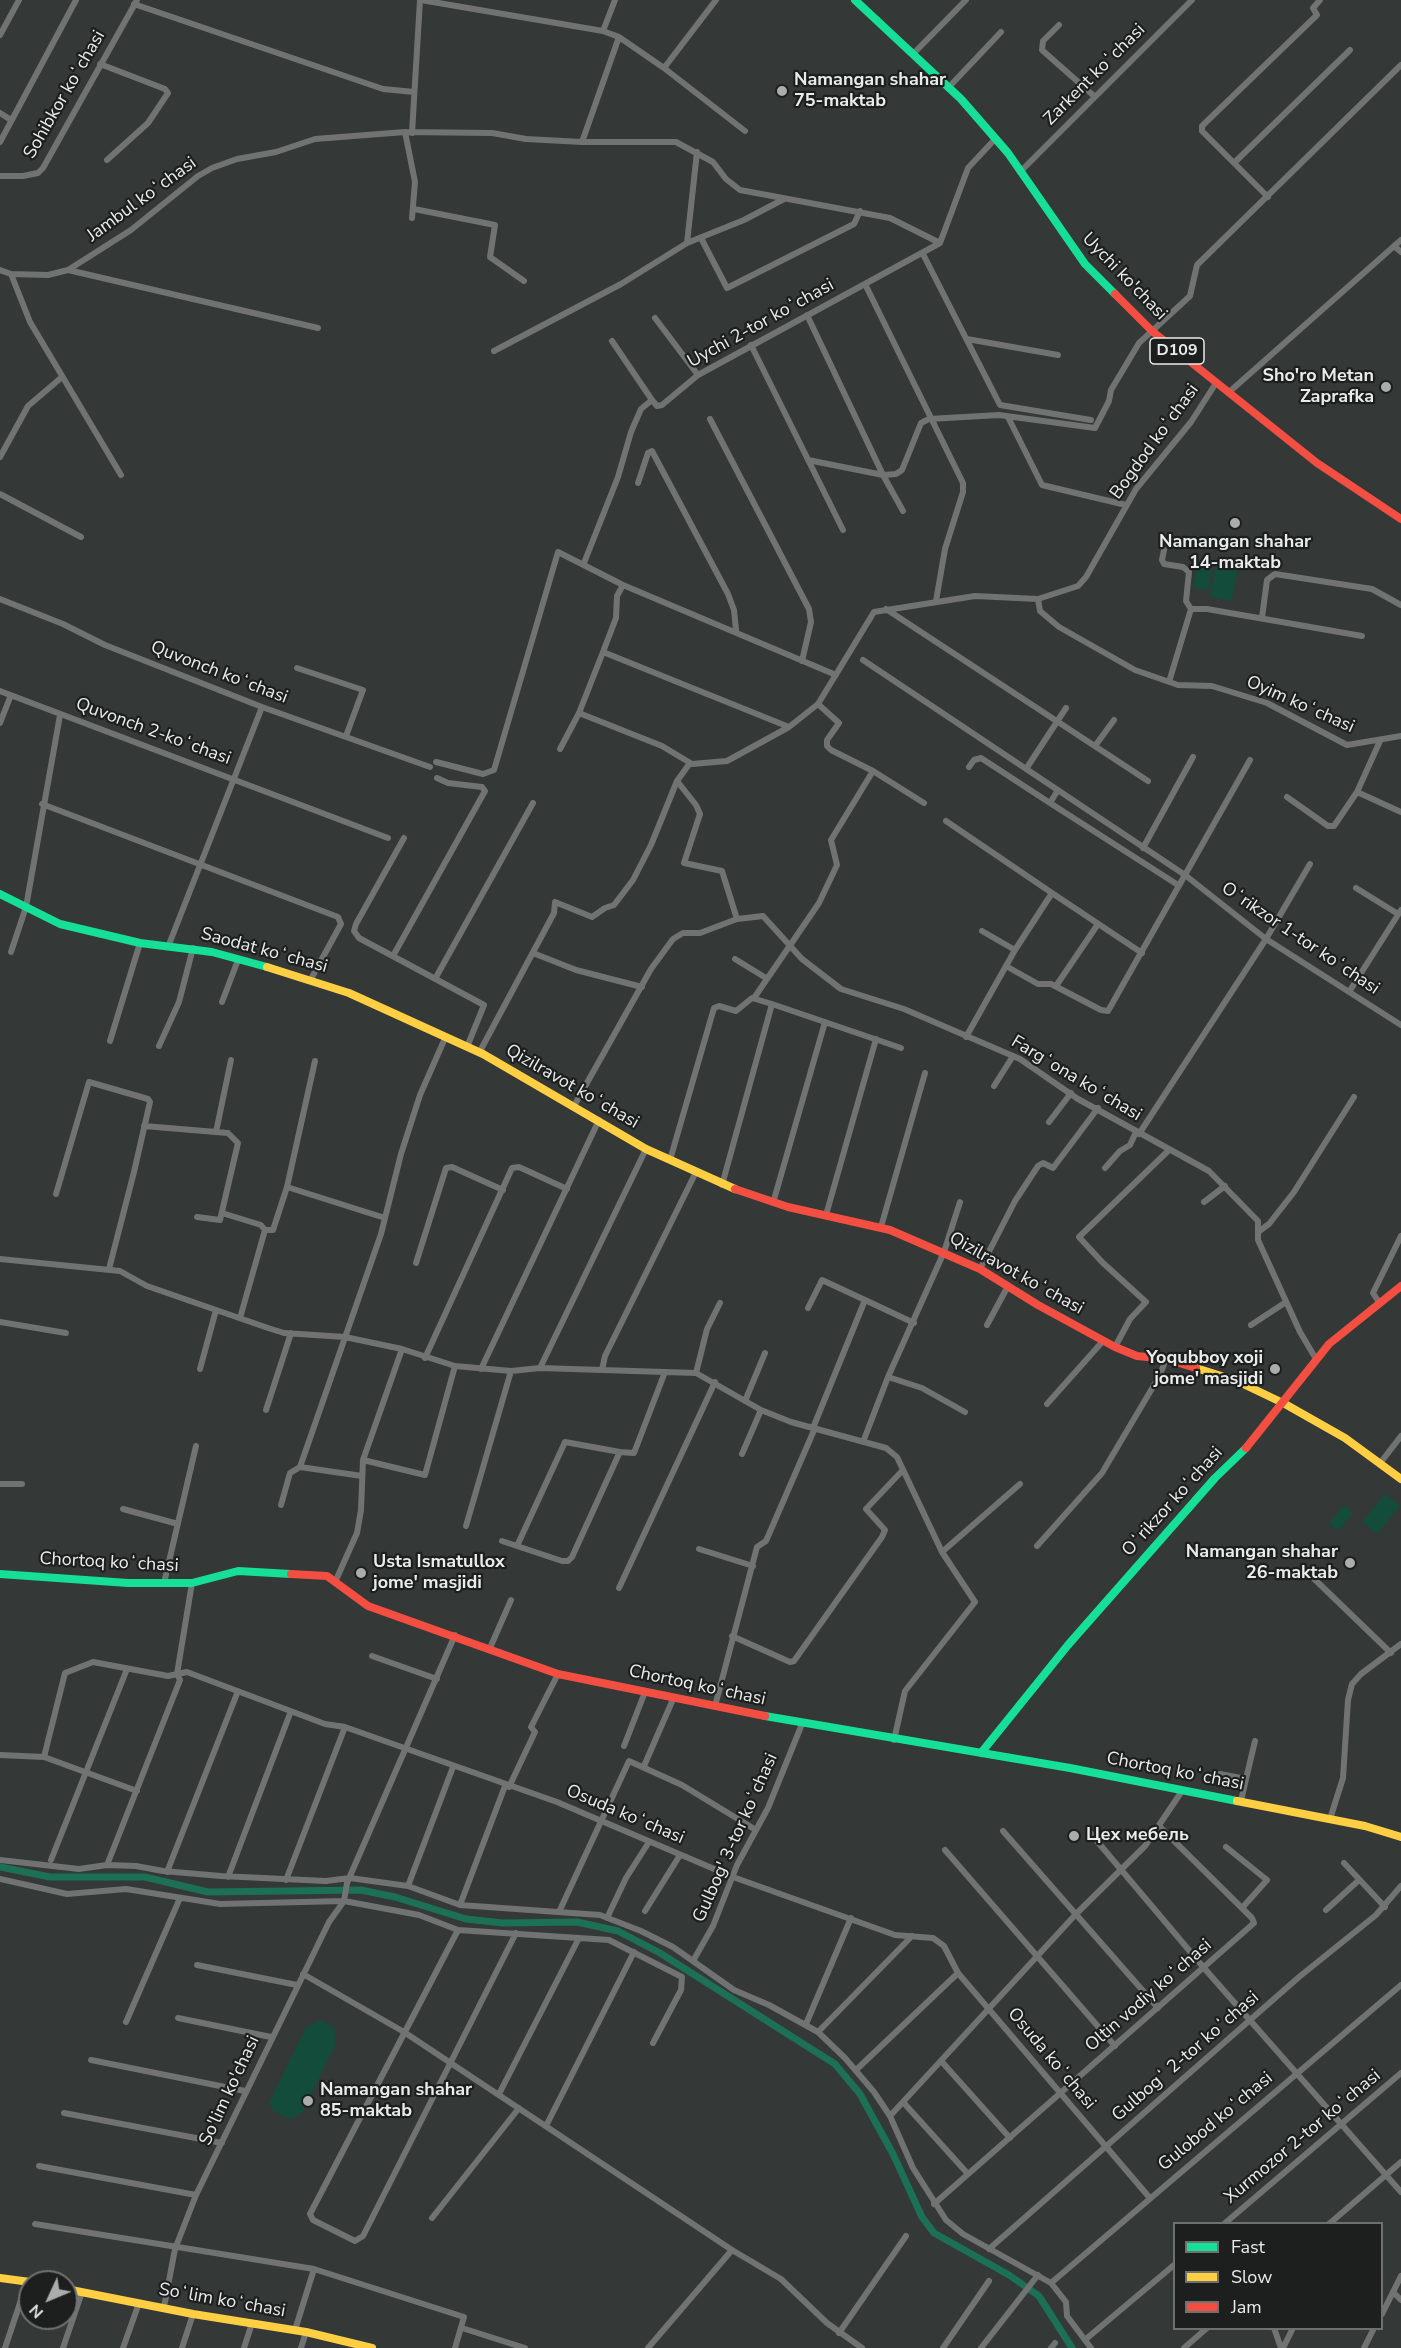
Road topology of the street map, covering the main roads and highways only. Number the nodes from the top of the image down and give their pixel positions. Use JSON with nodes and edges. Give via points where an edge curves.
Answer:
{"nodes":[{"id":1,"x":855,"y":0,"type":"edge"},
{"id":2,"x":1401,"y":519,"type":"edge"},
{"id":3,"x":0,"y":894,"type":"edge"},
{"id":4,"x":446,"y":1036,"type":"joint"},
{"id":5,"x":1401,"y":1286,"type":"edge"},
{"id":6,"x":1285,"y":1404,"type":"junction"},
{"id":7,"x":1401,"y":1479,"type":"edge"},
{"id":8,"x":0,"y":1574,"type":"edge"},
{"id":9,"x":981,"y":1753,"type":"junction"},
{"id":10,"x":1401,"y":1837,"type":"edge"},
{"id":11,"x":0,"y":2278,"type":"edge"},
{"id":12,"x":18,"y":2281,"type":"edge"},
{"id":13,"x":78,"y":2291,"type":"edge"},
{"id":14,"x":360,"y":2346,"type":"edge"},
{"id":15,"x":372,"y":2348,"type":"edge"}],
"edges":[{"from":1,"to":2,"type":"main road","name":"Uychi ko'chasi","number":"D109","via":[[949,87],[996,138],[1085,264],[1152,332],[1317,463]]},
{"from":3,"to":4,"type":"main road","name":"Saodat koʻchasi","via":[[60,924],[140,943],[193,948],[311,979]]},
{"from":4,"to":6,"type":"main road","name":"Qizilravot koʻchasi","via":[[646,1149],[722,1185],[773,1203],[881,1227],[980,1269],[1115,1347],[1237,1381]]},
{"from":5,"to":6,"type":"main road","name":"Oʻrikzor koʻchasi","via":[[1347,1327],[1316,1359]]},
{"from":6,"to":7,"type":"main road","name":"Qizilravot koʻchasi","via":[[1381,1462]]},
{"from":6,"to":9,"type":"main road","name":"Oʻrikzor koʻchasi","via":[[1068,1645]]},
{"from":8,"to":9,"type":"main road","name":"Chortoq koʻchasi","via":[[164,1583],[192,1583],[238,1571],[317,1575],[336,1580],[368,1606],[558,1674],[802,1724]]},
{"from":9,"to":10,"type":"main road","name":"Chortoq koʻchasi","via":[[1241,1801]]},
{"from":11,"to":12,"type":"main road"},
{"from":13,"to":14,"type":"main road","name":"Soʻlim koʻchasi","via":[[306,2332]]},
{"from":14,"to":15,"type":"main road","name":"Soʻlim koʻchasi"}]}
